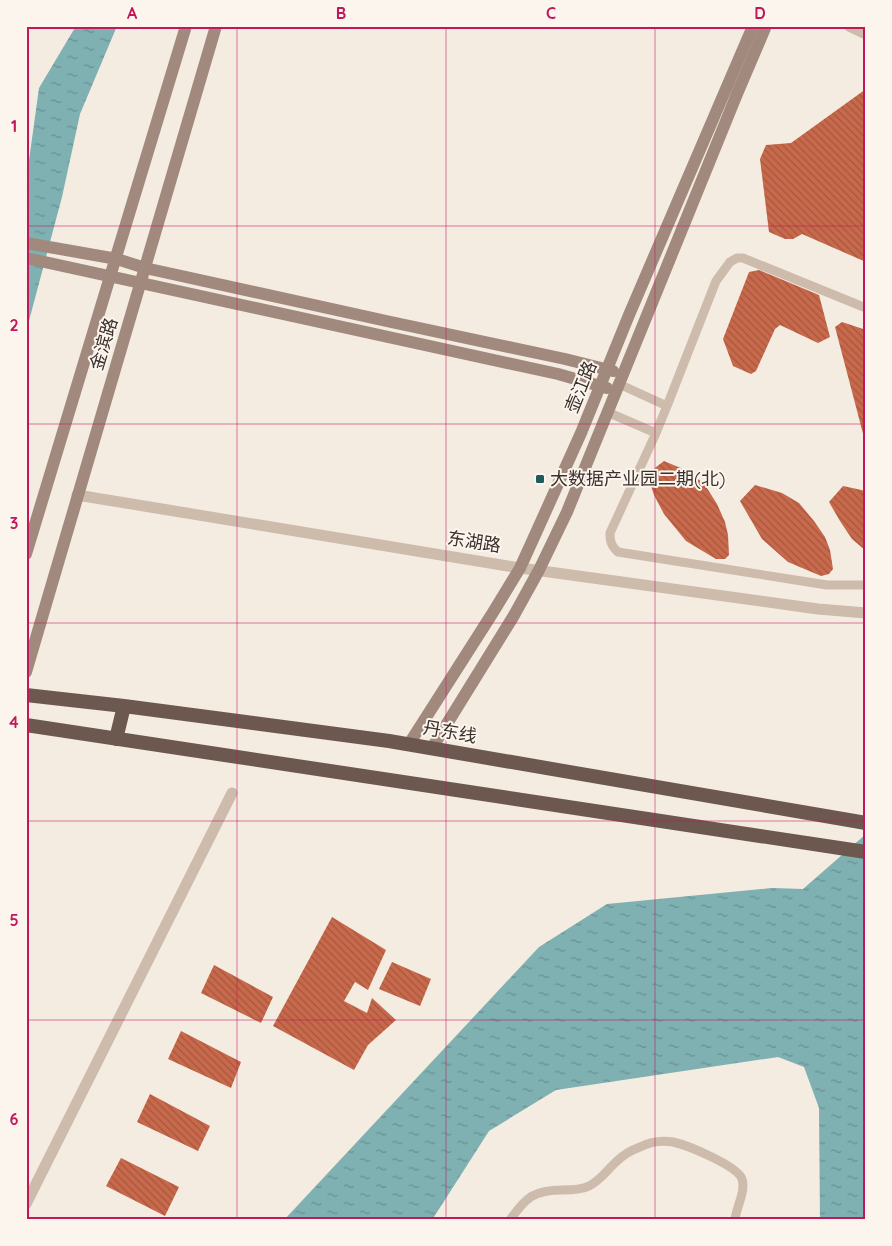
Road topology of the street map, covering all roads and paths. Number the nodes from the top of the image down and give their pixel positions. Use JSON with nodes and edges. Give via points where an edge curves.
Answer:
{"nodes":[{"id":1,"x":186,"y":26,"type":"edge"},
{"id":2,"x":216,"y":26,"type":"edge"},
{"id":3,"x":753,"y":26,"type":"edge"},
{"id":4,"x":766,"y":26,"type":"edge"},
{"id":5,"x":849,"y":26,"type":"edge"},
{"id":6,"x":866,"y":34,"type":"edge"},
{"id":7,"x":26,"y":243,"type":"edge"},
{"id":8,"x":26,"y":258,"type":"edge"},
{"id":9,"x":116,"y":260,"type":"junction"},
{"id":10,"x":145,"y":268,"type":"junction"},
{"id":11,"x":111,"y":277,"type":"junction"},
{"id":12,"x":140,"y":284,"type":"junction"},
{"id":13,"x":866,"y":308,"type":"edge"},
{"id":14,"x":607,"y":369,"type":"junction"},
{"id":15,"x":619,"y":383,"type":"junction"},
{"id":16,"x":600,"y":386,"type":"junction"},
{"id":17,"x":667,"y":406,"type":"junction"},
{"id":18,"x":607,"y":412,"type":"junction"},
{"id":19,"x":656,"y":433,"type":"junction"},
{"id":20,"x":78,"y":495,"type":"junction"},
{"id":21,"x":26,"y":554,"type":"edge"},
{"id":22,"x":520,"y":568,"type":"junction"},
{"id":23,"x":539,"y":570,"type":"junction"},
{"id":24,"x":866,"y":586,"type":"edge"},
{"id":25,"x":866,"y":613,"type":"edge"},
{"id":26,"x":26,"y":672,"type":"edge"},
{"id":27,"x":26,"y":695,"type":"edge"},
{"id":28,"x":124,"y":706,"type":"junction"},
{"id":29,"x":26,"y":725,"type":"edge"},
{"id":30,"x":116,"y":739,"type":"junction"},
{"id":31,"x":409,"y":744,"type":"junction"},
{"id":32,"x":432,"y":748,"type":"junction"},
{"id":33,"x":232,"y":793,"type":"dead end"},
{"id":34,"x":866,"y":823,"type":"edge"},
{"id":35,"x":866,"y":852,"type":"edge"},
{"id":36,"x":26,"y":1204,"type":"edge"},
{"id":37,"x":510,"y":1220,"type":"edge"},
{"id":38,"x":735,"y":1220,"type":"edge"}],
"edges":[{"from":1,"to":9,"type":"main road","name":"金滨路"},
{"from":2,"to":10,"type":"main road","name":"金滨路"},
{"from":3,"to":14,"type":"main road","name":"壶江路"},
{"from":4,"to":15,"type":"main road","name":"壶江路"},
{"from":5,"to":6,"type":"street"},
{"from":7,"to":9,"type":"main road"},
{"from":8,"to":11,"type":"main road"},
{"from":9,"to":10,"type":"main road"},
{"from":9,"to":11,"type":"main road","name":"金滨路"},
{"from":10,"to":12,"type":"main road","name":"金滨路"},
{"from":10,"to":14,"type":"main road"},
{"from":11,"to":12,"type":"main road"},
{"from":11,"to":21,"type":"main road","name":"金滨路"},
{"from":12,"to":16,"type":"main road","via":[[558,374]]},
{"from":12,"to":20,"type":"main road","name":"金滨路"},
{"from":13,"to":17,"type":"street","via":[[737,258],[716,281]]},
{"from":14,"to":15,"type":"main road"},
{"from":14,"to":16,"type":"main road","name":"壶江路"},
{"from":15,"to":16,"type":"main road"},
{"from":15,"to":17,"type":"street"},
{"from":15,"to":18,"type":"main road","name":"壶江路"},
{"from":16,"to":22,"type":"main road","name":"壶江路"},
{"from":17,"to":19,"type":"street"},
{"from":18,"to":19,"type":"street"},
{"from":18,"to":23,"type":"main road","name":"壶江路","via":[[567,512]]},
{"from":19,"to":24,"type":"street","via":[[610,533],[610,541],[618,552],[826,585]]},
{"from":20,"to":22,"type":"street","name":"东湖路"},
{"from":20,"to":26,"type":"main road","name":"金滨路"},
{"from":22,"to":23,"type":"street","name":"东湖路"},
{"from":22,"to":31,"type":"main road","name":"壶江路"},
{"from":23,"to":25,"type":"street","name":"东湖路"},
{"from":23,"to":32,"type":"main road","name":"壶江路","via":[[505,632]]},
{"from":27,"to":28,"type":"highway","name":"丹东线"},
{"from":28,"to":30,"type":"highway"},
{"from":28,"to":31,"type":"highway","name":"丹东线"},
{"from":29,"to":30,"type":"highway"},
{"from":30,"to":35,"type":"highway"},
{"from":31,"to":32,"type":"highway","name":"丹东线"},
{"from":32,"to":34,"type":"highway","name":"丹东线"},
{"from":33,"to":36,"type":"street"},
{"from":37,"to":38,"type":"street","via":[[519,1207],[539,1192],[586,1187],[602,1178],[628,1153],[640,1146],[664,1141],[708,1156],[740,1174],[743,1181]]}]}
